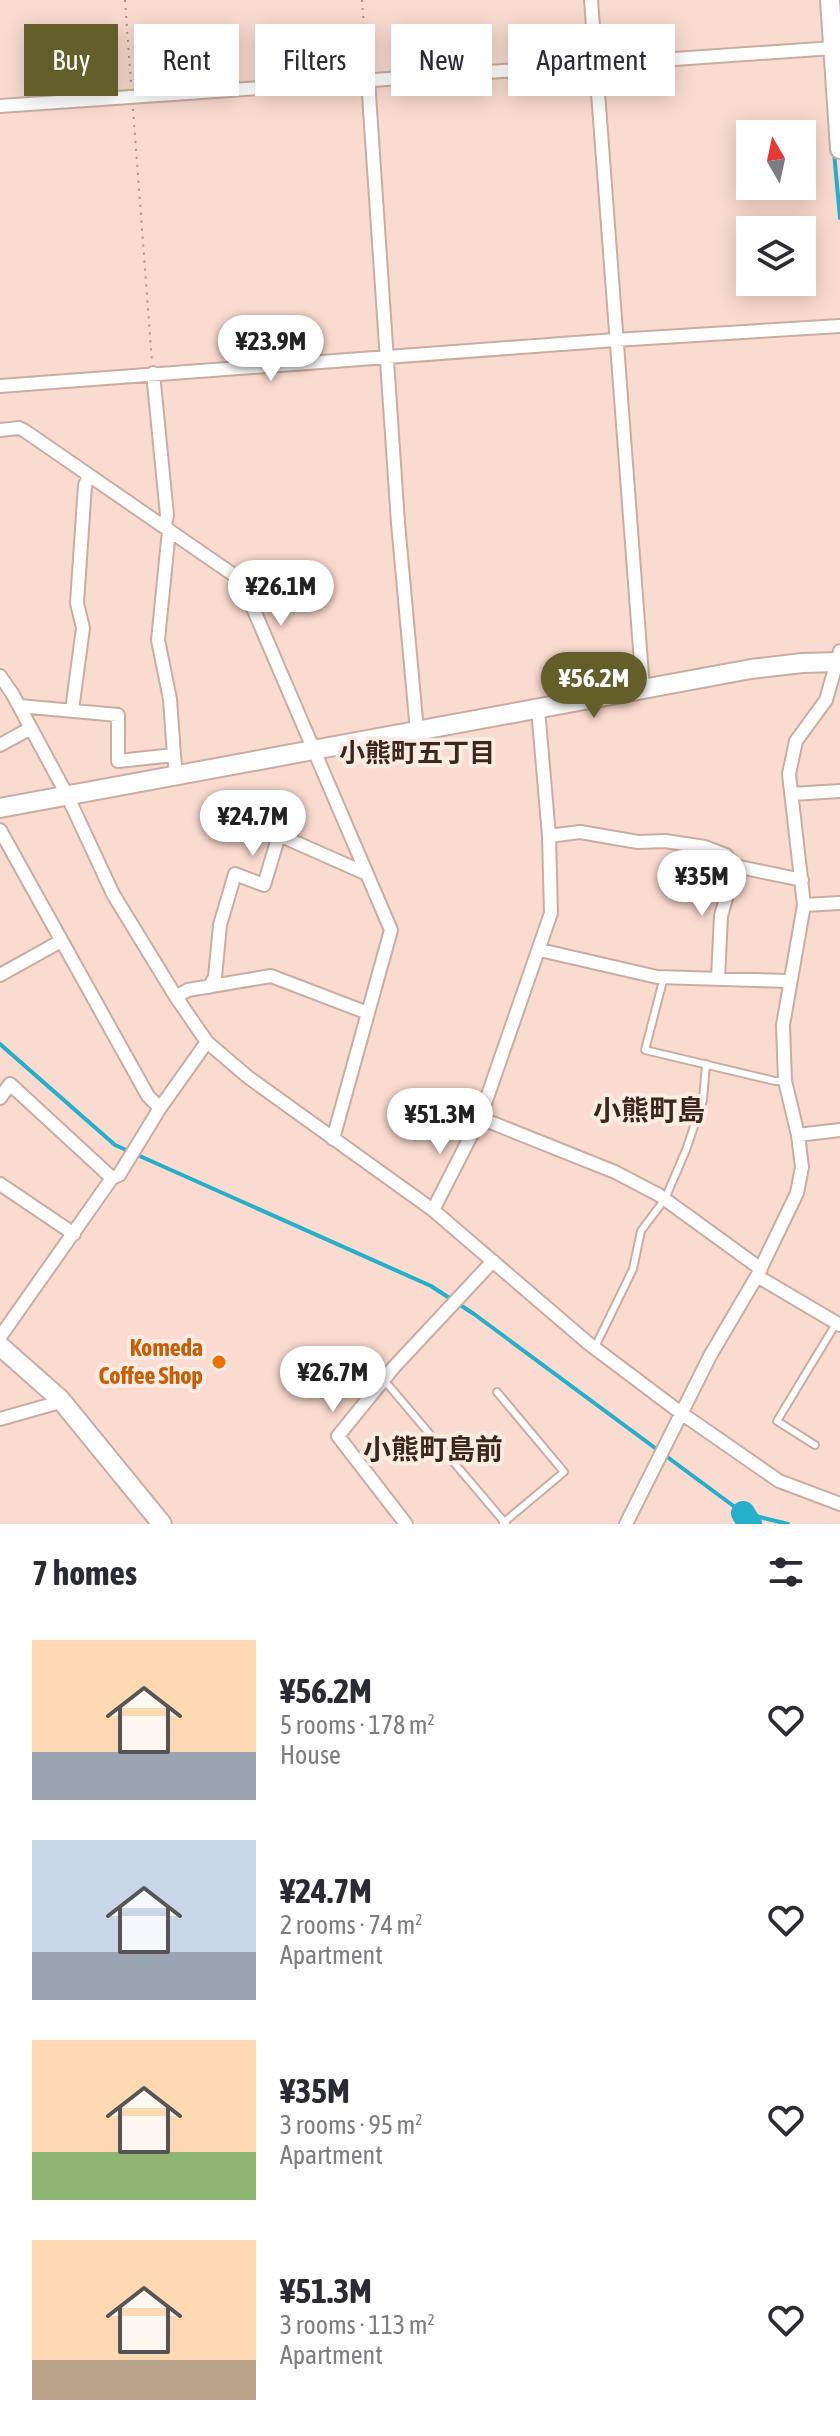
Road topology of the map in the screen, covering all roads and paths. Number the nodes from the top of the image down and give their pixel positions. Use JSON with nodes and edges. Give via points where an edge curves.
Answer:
{"nodes":[{"id":1,"x":125,"y":0,"type":"edge"},
{"id":2,"x":362,"y":0,"type":"edge"},
{"id":3,"x":591,"y":0,"type":"edge"},
{"id":4,"x":830,"y":0,"type":"edge"},
{"id":5,"x":364,"y":24,"type":"edge"},
{"id":6,"x":593,"y":24,"type":"edge"},
{"id":7,"x":836,"y":59,"type":"edge"},
{"id":8,"x":675,"y":62,"type":"edge"},
{"id":9,"x":508,"y":70,"type":"edge"},
{"id":10,"x":375,"y":80,"type":"edge"},
{"id":11,"x":255,"y":87,"type":"edge"},
{"id":12,"x":132,"y":95,"type":"junction"},
{"id":13,"x":369,"y":96,"type":"edge"},
{"id":14,"x":598,"y":96,"type":"edge"},
{"id":15,"x":0,"y":106,"type":"edge"},
{"id":16,"x":840,"y":149,"type":"edge"},
{"id":17,"x":840,"y":326,"type":"edge"},
{"id":18,"x":615,"y":340,"type":"junction"},
{"id":19,"x":387,"y":358,"type":"junction"},
{"id":20,"x":153,"y":373,"type":"junction"},
{"id":21,"x":0,"y":386,"type":"edge"},
{"id":22,"x":0,"y":430,"type":"edge"},
{"id":23,"x":89,"y":476,"type":"junction"},
{"id":24,"x":167,"y":528,"type":"junction"},
{"id":25,"x":839,"y":658,"type":"edge"},
{"id":26,"x":0,"y":676,"type":"edge"},
{"id":27,"x":643,"y":689,"type":"junction"},
{"id":28,"x":19,"y":706,"type":"junction"},
{"id":29,"x":538,"y":709,"type":"junction"},
{"id":30,"x":72,"y":710,"type":"junction"},
{"id":31,"x":31,"y":728,"type":"junction"},
{"id":32,"x":417,"y":731,"type":"junction"},
{"id":33,"x":0,"y":745,"type":"edge"},
{"id":34,"x":314,"y":750,"type":"junction"},
{"id":35,"x":174,"y":755,"type":"junction"},
{"id":36,"x":176,"y":775,"type":"junction"},
{"id":37,"x":840,"y":791,"type":"edge"},
{"id":38,"x":792,"y":794,"type":"junction"},
{"id":39,"x":67,"y":795,"type":"junction"},
{"id":40,"x":0,"y":808,"type":"edge"},
{"id":41,"x":0,"y":830,"type":"edge"},
{"id":42,"x":549,"y":836,"type":"junction"},
{"id":43,"x":735,"y":866,"type":"junction"},
{"id":44,"x":367,"y":874,"type":"junction"},
{"id":45,"x":802,"y":880,"type":"junction"},
{"id":46,"x":840,"y":903,"type":"edge"},
{"id":47,"x":804,"y":905,"type":"junction"},
{"id":48,"x":61,"y":941,"type":"junction"},
{"id":49,"x":540,"y":950,"type":"junction"},
{"id":50,"x":0,"y":975,"type":"edge"},
{"id":51,"x":664,"y":977,"type":"junction"},
{"id":52,"x":718,"y":978,"type":"junction"},
{"id":53,"x":790,"y":981,"type":"junction"},
{"id":54,"x":209,"y":987,"type":"junction"},
{"id":55,"x":176,"y":997,"type":"junction"},
{"id":56,"x":368,"y":1013,"type":"junction"},
{"id":57,"x":207,"y":1042,"type":"junction"},
{"id":58,"x":706,"y":1064,"type":"junction"},
{"id":59,"x":785,"y":1081,"type":"junction"},
{"id":60,"x":0,"y":1098,"type":"edge"},
{"id":61,"x":160,"y":1108,"type":"junction"},
{"id":62,"x":480,"y":1118,"type":"junction"},
{"id":63,"x":840,"y":1130,"type":"edge"},
{"id":64,"x":798,"y":1135,"type":"junction"},
{"id":65,"x":333,"y":1139,"type":"junction"},
{"id":66,"x":112,"y":1178,"type":"junction"},
{"id":67,"x":0,"y":1184,"type":"edge"},
{"id":68,"x":665,"y":1199,"type":"junction"},
{"id":69,"x":433,"y":1210,"type":"junction"},
{"id":70,"x":74,"y":1234,"type":"junction"},
{"id":71,"x":493,"y":1261,"type":"junction"},
{"id":72,"x":759,"y":1272,"type":"junction"},
{"id":73,"x":839,"y":1324,"type":"edge"},
{"id":74,"x":0,"y":1337,"type":"edge"},
{"id":75,"x":0,"y":1346,"type":"edge"},
{"id":76,"x":594,"y":1348,"type":"junction"},
{"id":77,"x":384,"y":1380,"type":"junction"},
{"id":78,"x":497,"y":1392,"type":"dead end"},
{"id":79,"x":60,"y":1399,"type":"junction"},
{"id":80,"x":681,"y":1413,"type":"junction"},
{"id":81,"x":0,"y":1419,"type":"edge"},
{"id":82,"x":815,"y":1445,"type":"dead end"},
{"id":83,"x":840,"y":1504,"type":"edge"},
{"id":84,"x":504,"y":1523,"type":"edge"},
{"id":85,"x":162,"y":1524,"type":"edge"},
{"id":86,"x":406,"y":1524,"type":"edge"},
{"id":87,"x":626,"y":1524,"type":"edge"}],
"edges":[{"from":1,"to":12,"type":"path"},
{"from":2,"to":5,"type":"path"},
{"from":3,"to":6,"type":"street"},
{"from":4,"to":7,"type":"street"},
{"from":7,"to":8,"type":"street"},
{"from":7,"to":16,"type":"street"},
{"from":9,"to":10,"type":"street"},
{"from":11,"to":12,"type":"street"},
{"from":12,"to":15,"type":"street"},
{"from":12,"to":20,"type":"path"},
{"from":13,"to":19,"type":"street"},
{"from":14,"to":18,"type":"street"},
{"from":17,"to":18,"type":"street"},
{"from":18,"to":19,"type":"street"},
{"from":18,"to":27,"type":"street"},
{"from":19,"to":20,"type":"street"},
{"from":19,"to":32,"type":"street"},
{"from":20,"to":21,"type":"street"},
{"from":20,"to":24,"type":"street"},
{"from":22,"to":23,"type":"street","via":[[25,431]]},
{"from":23,"to":24,"type":"street"},
{"from":23,"to":30,"type":"street","via":[[77,603],[83,628]]},
{"from":24,"to":34,"type":"street","via":[[241,580]]},
{"from":24,"to":35,"type":"street","via":[[158,640]]},
{"from":25,"to":27,"type":"street"},
{"from":25,"to":38,"type":"street","via":[[826,700],[796,741],[789,774]]},
{"from":26,"to":28,"type":"street"},
{"from":27,"to":29,"type":"street"},
{"from":28,"to":30,"type":"street"},
{"from":28,"to":31,"type":"street"},
{"from":29,"to":32,"type":"street"},
{"from":29,"to":42,"type":"street"},
{"from":30,"to":35,"type":"street","via":[[118,715],[118,761]]},
{"from":31,"to":33,"type":"street"},
{"from":31,"to":39,"type":"street"},
{"from":32,"to":34,"type":"street"},
{"from":34,"to":36,"type":"street"},
{"from":34,"to":44,"type":"street"},
{"from":35,"to":36,"type":"street"},
{"from":36,"to":39,"type":"street"},
{"from":37,"to":38,"type":"street"},
{"from":38,"to":45,"type":"street"},
{"from":39,"to":40,"type":"street"},
{"from":39,"to":55,"type":"street","via":[[113,894]]},
{"from":41,"to":48,"type":"street"},
{"from":42,"to":43,"type":"street","via":[[580,832],[705,847],[726,855]]},
{"from":42,"to":49,"type":"street","via":[[551,913]]},
{"from":43,"to":45,"type":"street"},
{"from":43,"to":52,"type":"street","via":[[721,916]]},
{"from":44,"to":54,"type":"street","via":[[279,835],[264,885],[235,874]]},
{"from":44,"to":56,"type":"street","via":[[391,930]]},
{"from":45,"to":47,"type":"street"},
{"from":46,"to":47,"type":"street"},
{"from":47,"to":53,"type":"street"},
{"from":48,"to":50,"type":"street"},
{"from":48,"to":61,"type":"street","via":[[148,1096]]},
{"from":49,"to":51,"type":"street"},
{"from":49,"to":62,"type":"street"},
{"from":51,"to":52,"type":"street"},
{"from":51,"to":58,"type":"lane","via":[[645,1050]]},
{"from":52,"to":53,"type":"street"},
{"from":53,"to":59,"type":"street","via":[[783,1025]]},
{"from":54,"to":55,"type":"street"},
{"from":54,"to":56,"type":"street","via":[[271,976]]},
{"from":55,"to":57,"type":"street"},
{"from":56,"to":65,"type":"street"},
{"from":57,"to":61,"type":"street"},
{"from":57,"to":65,"type":"street"},
{"from":58,"to":59,"type":"lane"},
{"from":58,"to":68,"type":"lane","via":[[703,1100]]},
{"from":59,"to":64,"type":"street"},
{"from":60,"to":66,"type":"street","via":[[10,1084]]},
{"from":61,"to":66,"type":"street","via":[[119,1175]]},
{"from":62,"to":68,"type":"street","via":[[615,1172]]},
{"from":62,"to":69,"type":"street"},
{"from":63,"to":64,"type":"street"},
{"from":64,"to":72,"type":"street","via":[[802,1167],[797,1193]]},
{"from":65,"to":69,"type":"street"},
{"from":66,"to":70,"type":"street"},
{"from":67,"to":70,"type":"street"},
{"from":68,"to":72,"type":"street"},
{"from":68,"to":76,"type":"lane","via":[[641,1231],[633,1269]]},
{"from":69,"to":71,"type":"street"},
{"from":70,"to":74,"type":"street"},
{"from":71,"to":76,"type":"street"},
{"from":71,"to":77,"type":"street"},
{"from":72,"to":73,"type":"street"},
{"from":72,"to":80,"type":"street"},
{"from":73,"to":82,"type":"lane","via":[[777,1421]]},
{"from":75,"to":79,"type":"street"},
{"from":76,"to":80,"type":"street"},
{"from":77,"to":84,"type":"lane"},
{"from":77,"to":86,"type":"street","via":[[338,1436]]},
{"from":78,"to":84,"type":"lane","via":[[564,1472]]},
{"from":79,"to":81,"type":"street"},
{"from":79,"to":85,"type":"street"},
{"from":80,"to":83,"type":"street","via":[[779,1481]]},
{"from":80,"to":87,"type":"street"}]}
